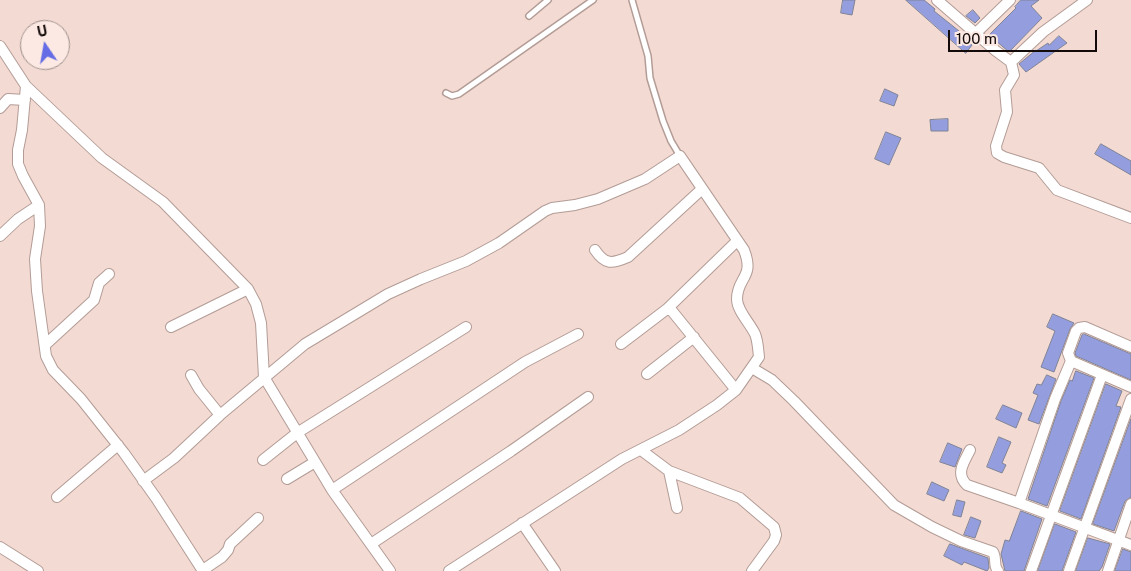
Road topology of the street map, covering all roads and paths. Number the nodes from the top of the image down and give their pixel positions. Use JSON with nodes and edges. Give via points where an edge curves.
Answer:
{"nodes":[{"id":1,"x":548,"y":0,"type":"edge"},
{"id":2,"x":593,"y":0,"type":"edge"},
{"id":3,"x":632,"y":0,"type":"edge"},
{"id":4,"x":1010,"y":0,"type":"edge"},
{"id":5,"x":1087,"y":0,"type":"edge"},
{"id":6,"x":943,"y":2,"type":"edge"},
{"id":7,"x":529,"y":16,"type":"dead end"},
{"id":8,"x":976,"y":33,"type":"junction"},
{"id":9,"x":0,"y":46,"type":"edge"},
{"id":10,"x":1011,"y":62,"type":"junction"},
{"id":11,"x":26,"y":86,"type":"junction"},
{"id":12,"x":446,"y":93,"type":"dead end"},
{"id":13,"x":25,"y":100,"type":"junction"},
{"id":14,"x":0,"y":108,"type":"edge"},
{"id":15,"x":680,"y":156,"type":"junction"},
{"id":16,"x":702,"y":189,"type":"junction"},
{"id":17,"x":39,"y":204,"type":"junction"},
{"id":18,"x":1131,"y":218,"type":"edge"},
{"id":19,"x":0,"y":236,"type":"edge"},
{"id":20,"x":737,"y":241,"type":"junction"},
{"id":21,"x":595,"y":250,"type":"dead end"},
{"id":22,"x":109,"y":274,"type":"dead end"},
{"id":23,"x":248,"y":289,"type":"junction"},
{"id":24,"x":667,"y":309,"type":"junction"},
{"id":25,"x":171,"y":327,"type":"dead end"},
{"id":26,"x":466,"y":327,"type":"dead end"},
{"id":27,"x":578,"y":334,"type":"dead end"},
{"id":28,"x":694,"y":336,"type":"junction"},
{"id":29,"x":621,"y":344,"type":"dead end"},
{"id":30,"x":45,"y":345,"type":"junction"},
{"id":31,"x":1131,"y":347,"type":"edge"},
{"id":32,"x":1071,"y":362,"type":"junction"},
{"id":33,"x":752,"y":368,"type":"junction"},
{"id":34,"x":647,"y":374,"type":"dead end"},
{"id":35,"x":191,"y":375,"type":"dead end"},
{"id":36,"x":1102,"y":375,"type":"junction"},
{"id":37,"x":264,"y":377,"type":"junction"},
{"id":38,"x":1131,"y":387,"type":"edge"},
{"id":39,"x":736,"y":390,"type":"junction"},
{"id":40,"x":588,"y":397,"type":"dead end"},
{"id":41,"x":1131,"y":399,"type":"edge"},
{"id":42,"x":220,"y":415,"type":"junction"},
{"id":43,"x":297,"y":433,"type":"junction"},
{"id":44,"x":118,"y":445,"type":"junction"},
{"id":45,"x":641,"y":450,"type":"junction"},
{"id":46,"x":970,"y":450,"type":"dead end"},
{"id":47,"x":263,"y":460,"type":"dead end"},
{"id":48,"x":315,"y":462,"type":"junction"},
{"id":49,"x":669,"y":471,"type":"junction"},
{"id":50,"x":287,"y":479,"type":"dead end"},
{"id":51,"x":143,"y":480,"type":"junction"},
{"id":52,"x":332,"y":490,"type":"junction"},
{"id":53,"x":57,"y":497,"type":"dead end"},
{"id":54,"x":1019,"y":503,"type":"junction"},
{"id":55,"x":1131,"y":504,"type":"edge"},
{"id":56,"x":677,"y":508,"type":"dead end"},
{"id":57,"x":1051,"y":516,"type":"junction"},
{"id":58,"x":258,"y":518,"type":"dead end"},
{"id":59,"x":522,"y":524,"type":"junction"},
{"id":60,"x":1085,"y":528,"type":"junction"},
{"id":61,"x":1118,"y":540,"type":"junction"},
{"id":62,"x":371,"y":544,"type":"junction"},
{"id":63,"x":1131,"y":544,"type":"edge"},
{"id":64,"x":0,"y":547,"type":"edge"},
{"id":65,"x":21,"y":567,"type":"edge"},
{"id":66,"x":38,"y":571,"type":"edge"},
{"id":67,"x":203,"y":571,"type":"edge"},
{"id":68,"x":390,"y":571,"type":"edge"},
{"id":69,"x":449,"y":571,"type":"edge"},
{"id":70,"x":555,"y":571,"type":"edge"},
{"id":71,"x":752,"y":571,"type":"edge"},
{"id":72,"x":998,"y":571,"type":"edge"},
{"id":73,"x":1031,"y":571,"type":"edge"},
{"id":74,"x":1069,"y":571,"type":"edge"},
{"id":75,"x":1108,"y":571,"type":"edge"}],
"edges":[{"from":1,"to":7,"type":"lane"},
{"from":2,"to":12,"type":"lane","via":[[458,94]]},
{"from":3,"to":15,"type":"lane","via":[[663,121]]},
{"from":4,"to":8,"type":"street"},
{"from":5,"to":10,"type":"street","via":[[1043,32]]},
{"from":6,"to":8,"type":"street"},
{"from":8,"to":10,"type":"street"},
{"from":9,"to":11,"type":"street"},
{"from":10,"to":18,"type":"street","via":[[1014,74],[1005,90],[1008,107],[996,146],[998,154],[1038,168],[1057,190]]},
{"from":11,"to":13,"type":"street"},
{"from":11,"to":23,"type":"street","via":[[102,158],[163,202]]},
{"from":13,"to":14,"type":"street","via":[[8,99]]},
{"from":13,"to":17,"type":"street","via":[[18,164]]},
{"from":15,"to":16,"type":"street"},
{"from":15,"to":37,"type":"street","via":[[645,178],[598,199],[545,212],[466,261],[388,294],[305,344]]},
{"from":16,"to":20,"type":"street"},
{"from":16,"to":21,"type":"street","via":[[628,257],[606,262]]},
{"from":17,"to":19,"type":"street"},
{"from":17,"to":30,"type":"street","via":[[40,226],[35,259]]},
{"from":20,"to":24,"type":"street"},
{"from":20,"to":33,"type":"street","via":[[744,250],[748,265],[747,275],[738,291],[738,305],[758,343],[759,357]]},
{"from":22,"to":30,"type":"street","via":[[99,283],[94,300]]},
{"from":23,"to":25,"type":"street"},
{"from":23,"to":37,"type":"street","via":[[261,323]]},
{"from":24,"to":28,"type":"street"},
{"from":24,"to":29,"type":"street"},
{"from":26,"to":43,"type":"street"},
{"from":27,"to":52,"type":"street","via":[[525,362]]},
{"from":28,"to":34,"type":"street"},
{"from":28,"to":39,"type":"street"},
{"from":30,"to":44,"type":"street","via":[[53,370]]},
{"from":31,"to":32,"type":"street","via":[[1081,327],[1076,331],[1068,353]]},
{"from":32,"to":36,"type":"street"},
{"from":32,"to":54,"type":"street"},
{"from":33,"to":39,"type":"street"},
{"from":33,"to":72,"type":"street","via":[[772,380],[794,401],[890,501],[932,527],[993,552]]},
{"from":35,"to":42,"type":"street"},
{"from":36,"to":38,"type":"street"},
{"from":36,"to":57,"type":"street"},
{"from":37,"to":42,"type":"street"},
{"from":37,"to":43,"type":"street"},
{"from":39,"to":45,"type":"street","via":[[679,430]]},
{"from":40,"to":62,"type":"street"},
{"from":41,"to":60,"type":"street"},
{"from":42,"to":51,"type":"street","via":[[174,458]]},
{"from":43,"to":47,"type":"street"},
{"from":43,"to":48,"type":"street"},
{"from":44,"to":51,"type":"street"},
{"from":44,"to":53,"type":"street"},
{"from":45,"to":49,"type":"street"},
{"from":45,"to":59,"type":"street"},
{"from":46,"to":54,"type":"street","via":[[961,468],[967,485]]},
{"from":48,"to":50,"type":"street"},
{"from":48,"to":52,"type":"street"},
{"from":49,"to":56,"type":"street"},
{"from":49,"to":71,"type":"street","via":[[740,498],[774,527],[774,541]]},
{"from":51,"to":67,"type":"street"},
{"from":52,"to":62,"type":"street"},
{"from":54,"to":57,"type":"street"},
{"from":55,"to":61,"type":"street"},
{"from":57,"to":60,"type":"street"},
{"from":57,"to":73,"type":"street"},
{"from":58,"to":67,"type":"street","via":[[230,544],[222,557]]},
{"from":59,"to":69,"type":"street"},
{"from":59,"to":70,"type":"street"},
{"from":60,"to":61,"type":"street"},
{"from":60,"to":74,"type":"street"},
{"from":61,"to":63,"type":"street"},
{"from":61,"to":75,"type":"street"},
{"from":62,"to":68,"type":"street"},
{"from":64,"to":65,"type":"street"},
{"from":65,"to":66,"type":"street"}]}
